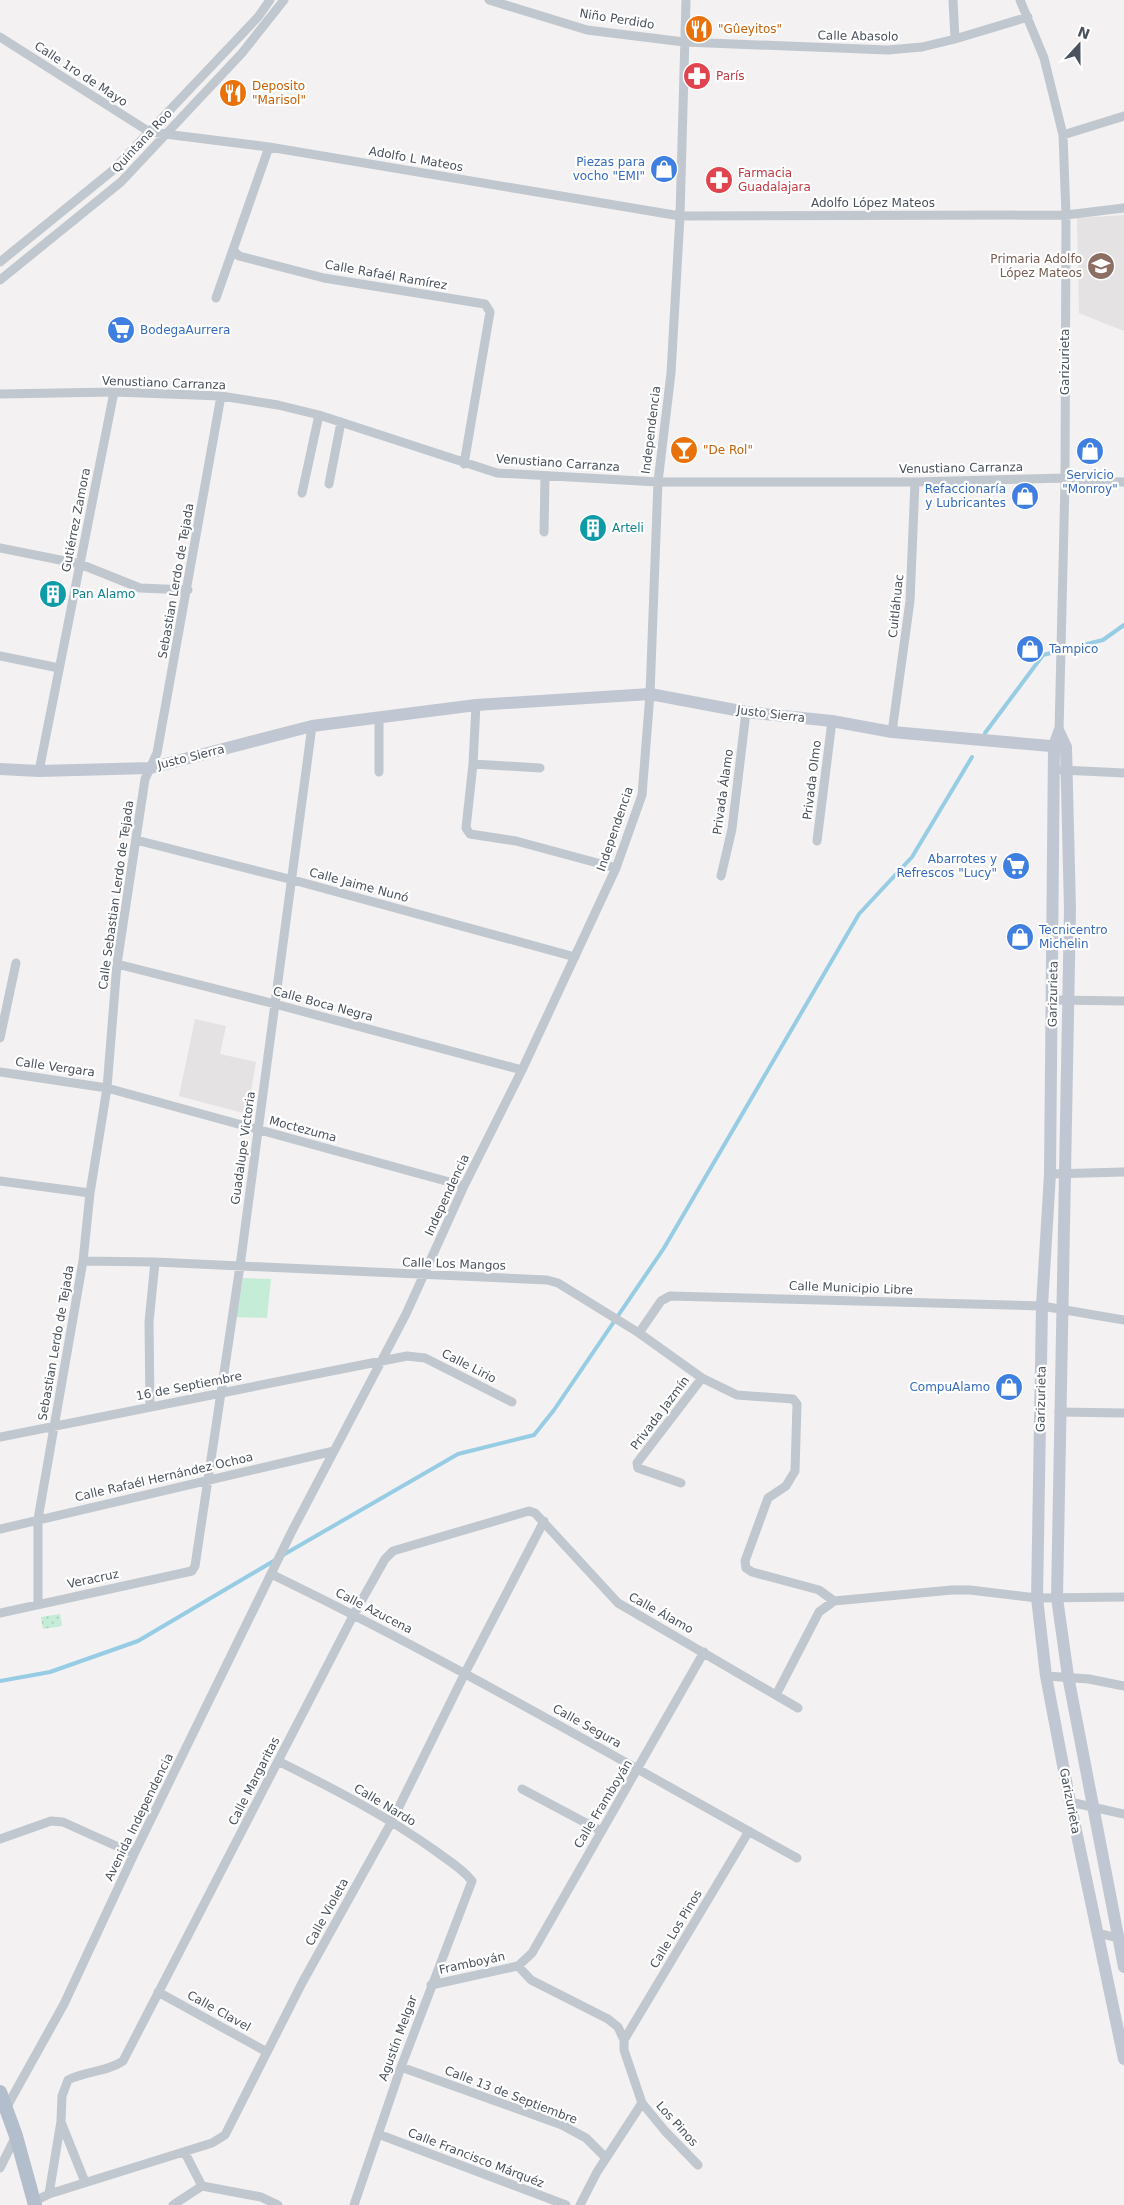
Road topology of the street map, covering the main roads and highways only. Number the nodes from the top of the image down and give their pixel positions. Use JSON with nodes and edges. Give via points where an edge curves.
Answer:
{"nodes":[{"id":1,"x":1059,"y":732,"type":"road end"},
{"id":2,"x":1060,"y":746,"type":"junction"},
{"id":3,"x":0,"y":769,"type":"edge"},
{"id":4,"x":1060,"y":770,"type":"junction"},
{"id":5,"x":1121,"y":1939,"type":"edge"},
{"id":6,"x":1124,"y":1967,"type":"edge"},
{"id":7,"x":1124,"y":2059,"type":"edge"},
{"id":8,"x":0,"y":2092,"type":"edge"},
{"id":9,"x":35,"y":2203,"type":"edge"}],
"edges":[{"from":1,"to":2,"type":"main road","name":"Garizurieta"},
{"from":2,"to":3,"type":"main road","name":"Justo Sierra","via":[[892,732],[832,721],[746,712],[650,694],[476,705],[312,726],[150,768]]},
{"from":2,"to":4,"type":"main road","name":"Garizurieta"},
{"from":4,"to":5,"type":"main road","name":"Garizurieta","via":[[1070,909],[1057,1598],[1092,1807]]},
{"from":4,"to":7,"type":"main road","name":"Garizurieta","via":[[1050,1174],[1042,1306],[1037,1598],[1046,1676]]},
{"from":5,"to":6,"type":"main road","name":"Garizurieta"},
{"from":8,"to":9,"type":"main road"}]}
